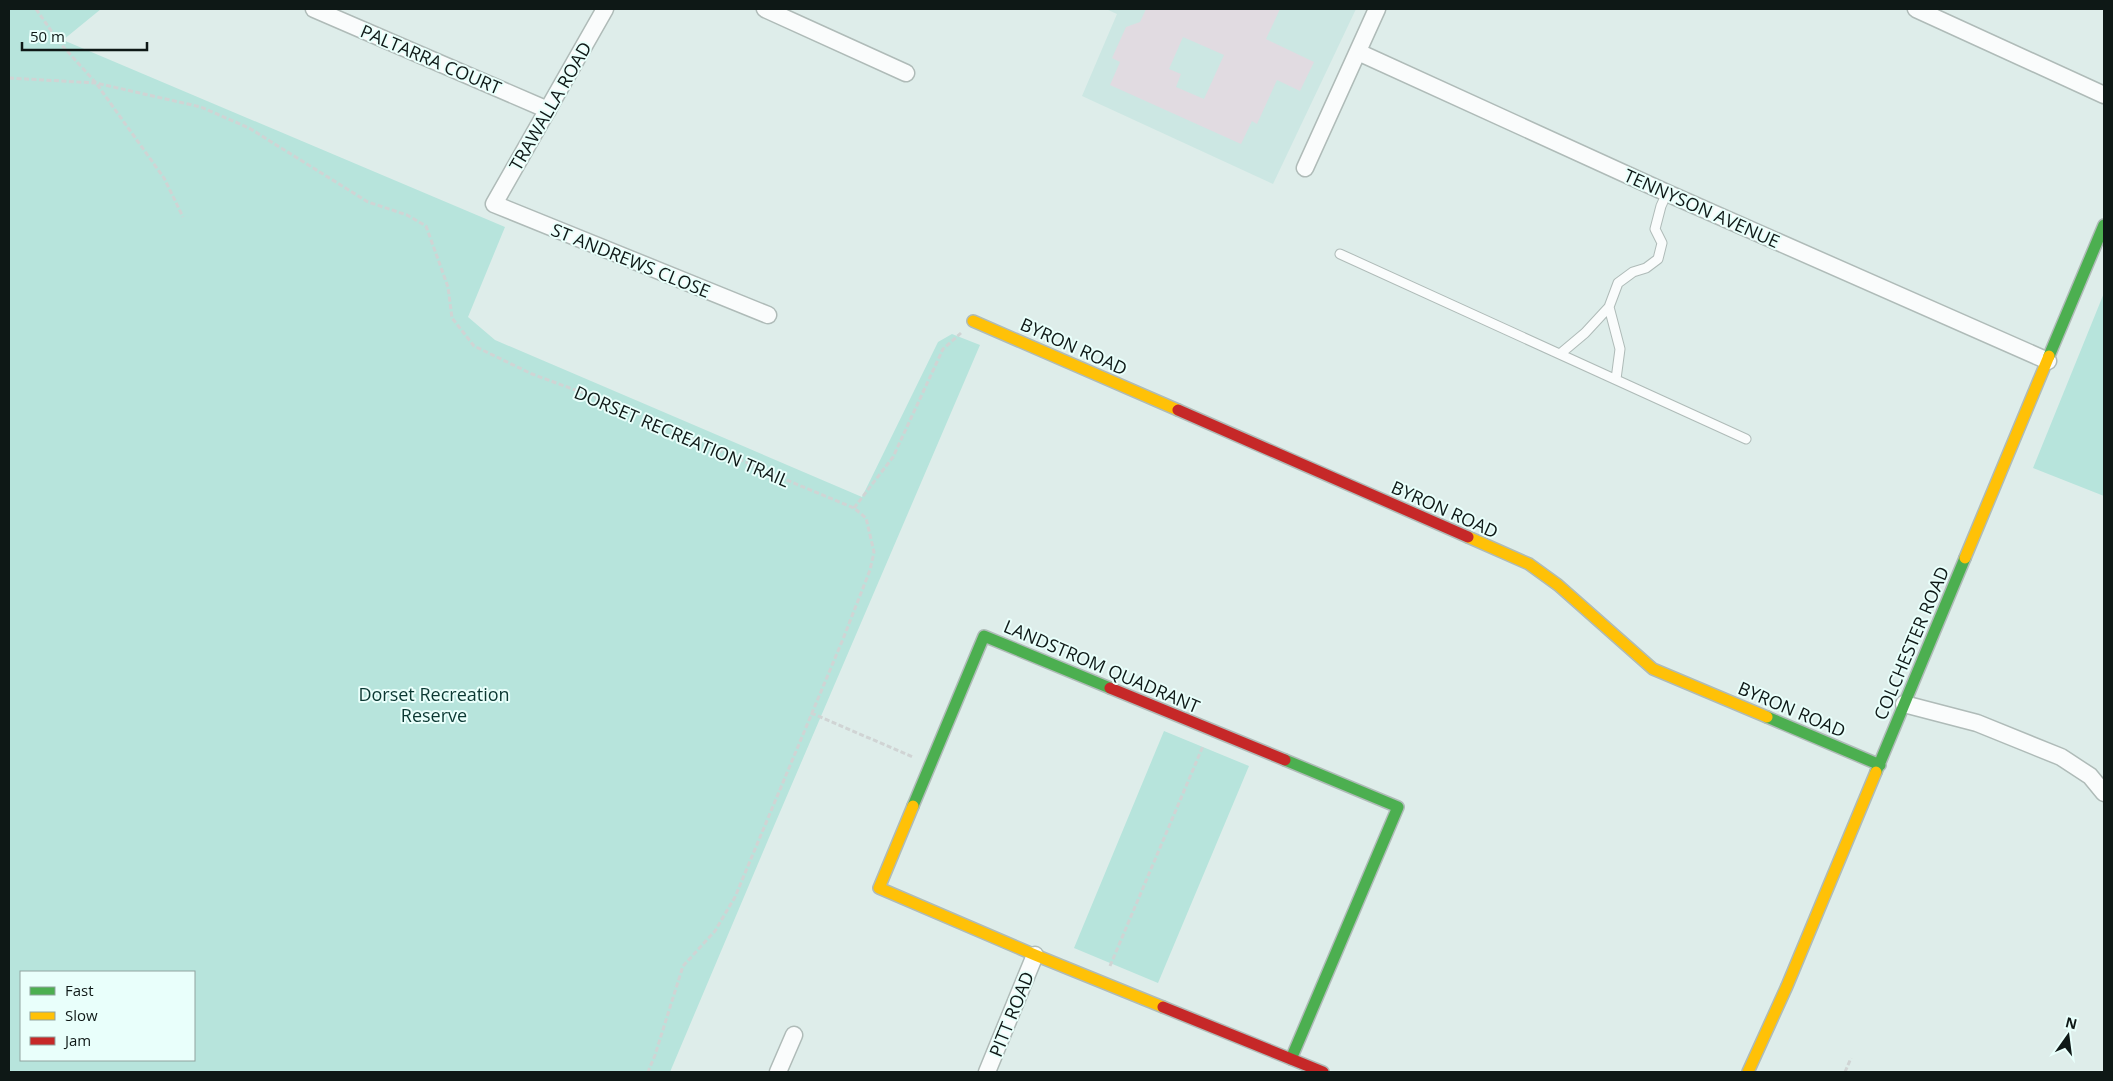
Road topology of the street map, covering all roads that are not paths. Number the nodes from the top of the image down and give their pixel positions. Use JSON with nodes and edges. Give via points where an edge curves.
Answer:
{"nodes":[{"id":1,"x":314,"y":9,"type":"edge"},
{"id":2,"x":605,"y":9,"type":"edge"},
{"id":3,"x":765,"y":9,"type":"edge"},
{"id":4,"x":1377,"y":9,"type":"edge"},
{"id":5,"x":1916,"y":9,"type":"edge"},
{"id":6,"x":1358,"y":52,"type":"junction"},
{"id":7,"x":906,"y":73,"type":"dead end"},
{"id":8,"x":2104,"y":95,"type":"edge"},
{"id":9,"x":548,"y":110,"type":"junction"},
{"id":10,"x":1305,"y":168,"type":"dead end"},
{"id":11,"x":1667,"y":193,"type":"junction"},
{"id":12,"x":494,"y":204,"type":"joint"},
{"id":13,"x":2104,"y":225,"type":"edge"},
{"id":14,"x":1340,"y":254,"type":"dead end"},
{"id":15,"x":1609,"y":307,"type":"junction"},
{"id":16,"x":768,"y":315,"type":"dead end"},
{"id":17,"x":973,"y":321,"type":"road end"},
{"id":18,"x":1560,"y":354,"type":"junction"},
{"id":19,"x":2048,"y":361,"type":"junction"},
{"id":20,"x":1616,"y":379,"type":"junction"},
{"id":21,"x":1746,"y":439,"type":"dead end"},
{"id":22,"x":1904,"y":704,"type":"junction"},
{"id":23,"x":1880,"y":765,"type":"junction"},
{"id":24,"x":2104,"y":793,"type":"edge"},
{"id":25,"x":1036,"y":955,"type":"junction"},
{"id":26,"x":794,"y":1035,"type":"dead end"},
{"id":27,"x":1291,"y":1059,"type":"junction"},
{"id":28,"x":778,"y":1072,"type":"edge"},
{"id":29,"x":987,"y":1072,"type":"edge"},
{"id":30,"x":1323,"y":1072,"type":"edge"},
{"id":31,"x":1748,"y":1072,"type":"edge"}],
"edges":[{"from":1,"to":9,"type":"street","name":"PALTARRA COURT"},
{"from":2,"to":9,"type":"street","name":"TRAWALLA ROAD"},
{"from":3,"to":7,"type":"street"},
{"from":4,"to":6,"type":"street"},
{"from":5,"to":8,"type":"street"},
{"from":6,"to":10,"type":"street"},
{"from":6,"to":11,"type":"street","name":"TENNYSON AVENUE"},
{"from":9,"to":12,"type":"street","name":"TRAWALLA ROAD"},
{"from":11,"to":15,"type":"lane","via":[[1655,229],[1662,243],[1658,259],[1618,283]]},
{"from":11,"to":19,"type":"street","name":"TENNYSON AVENUE"},
{"from":12,"to":16,"type":"street","name":"ST ANDREWS CLOSE"},
{"from":13,"to":19,"type":"street","name":"COLCHESTER ROAD"},
{"from":14,"to":18,"type":"lane"},
{"from":15,"to":18,"type":"lane"},
{"from":15,"to":20,"type":"lane","via":[[1620,349]]},
{"from":17,"to":23,"type":"street","name":"BYRON ROAD","via":[[1529,564],[1558,585],[1653,670]]},
{"from":18,"to":20,"type":"lane"},
{"from":19,"to":22,"type":"street","name":"COLCHESTER ROAD"},
{"from":20,"to":21,"type":"lane"},
{"from":22,"to":23,"type":"street","name":"COLCHESTER ROAD"},
{"from":22,"to":24,"type":"street","via":[[1977,723],[2061,757],[2090,776]]},
{"from":23,"to":31,"type":"street","name":"COLCHESTER ROAD","via":[[1788,986]]},
{"from":25,"to":27,"type":"street","name":"LANDSTROM QUADRANT"},
{"from":25,"to":27,"type":"street","name":"LANDSTROM QUADRANT","via":[[879,888],[984,636],[1398,807]]},
{"from":25,"to":29,"type":"street","name":"PITT ROAD"},
{"from":26,"to":28,"type":"street"},
{"from":27,"to":30,"type":"street","name":"LANDSTROM QUADRANT"}]}
